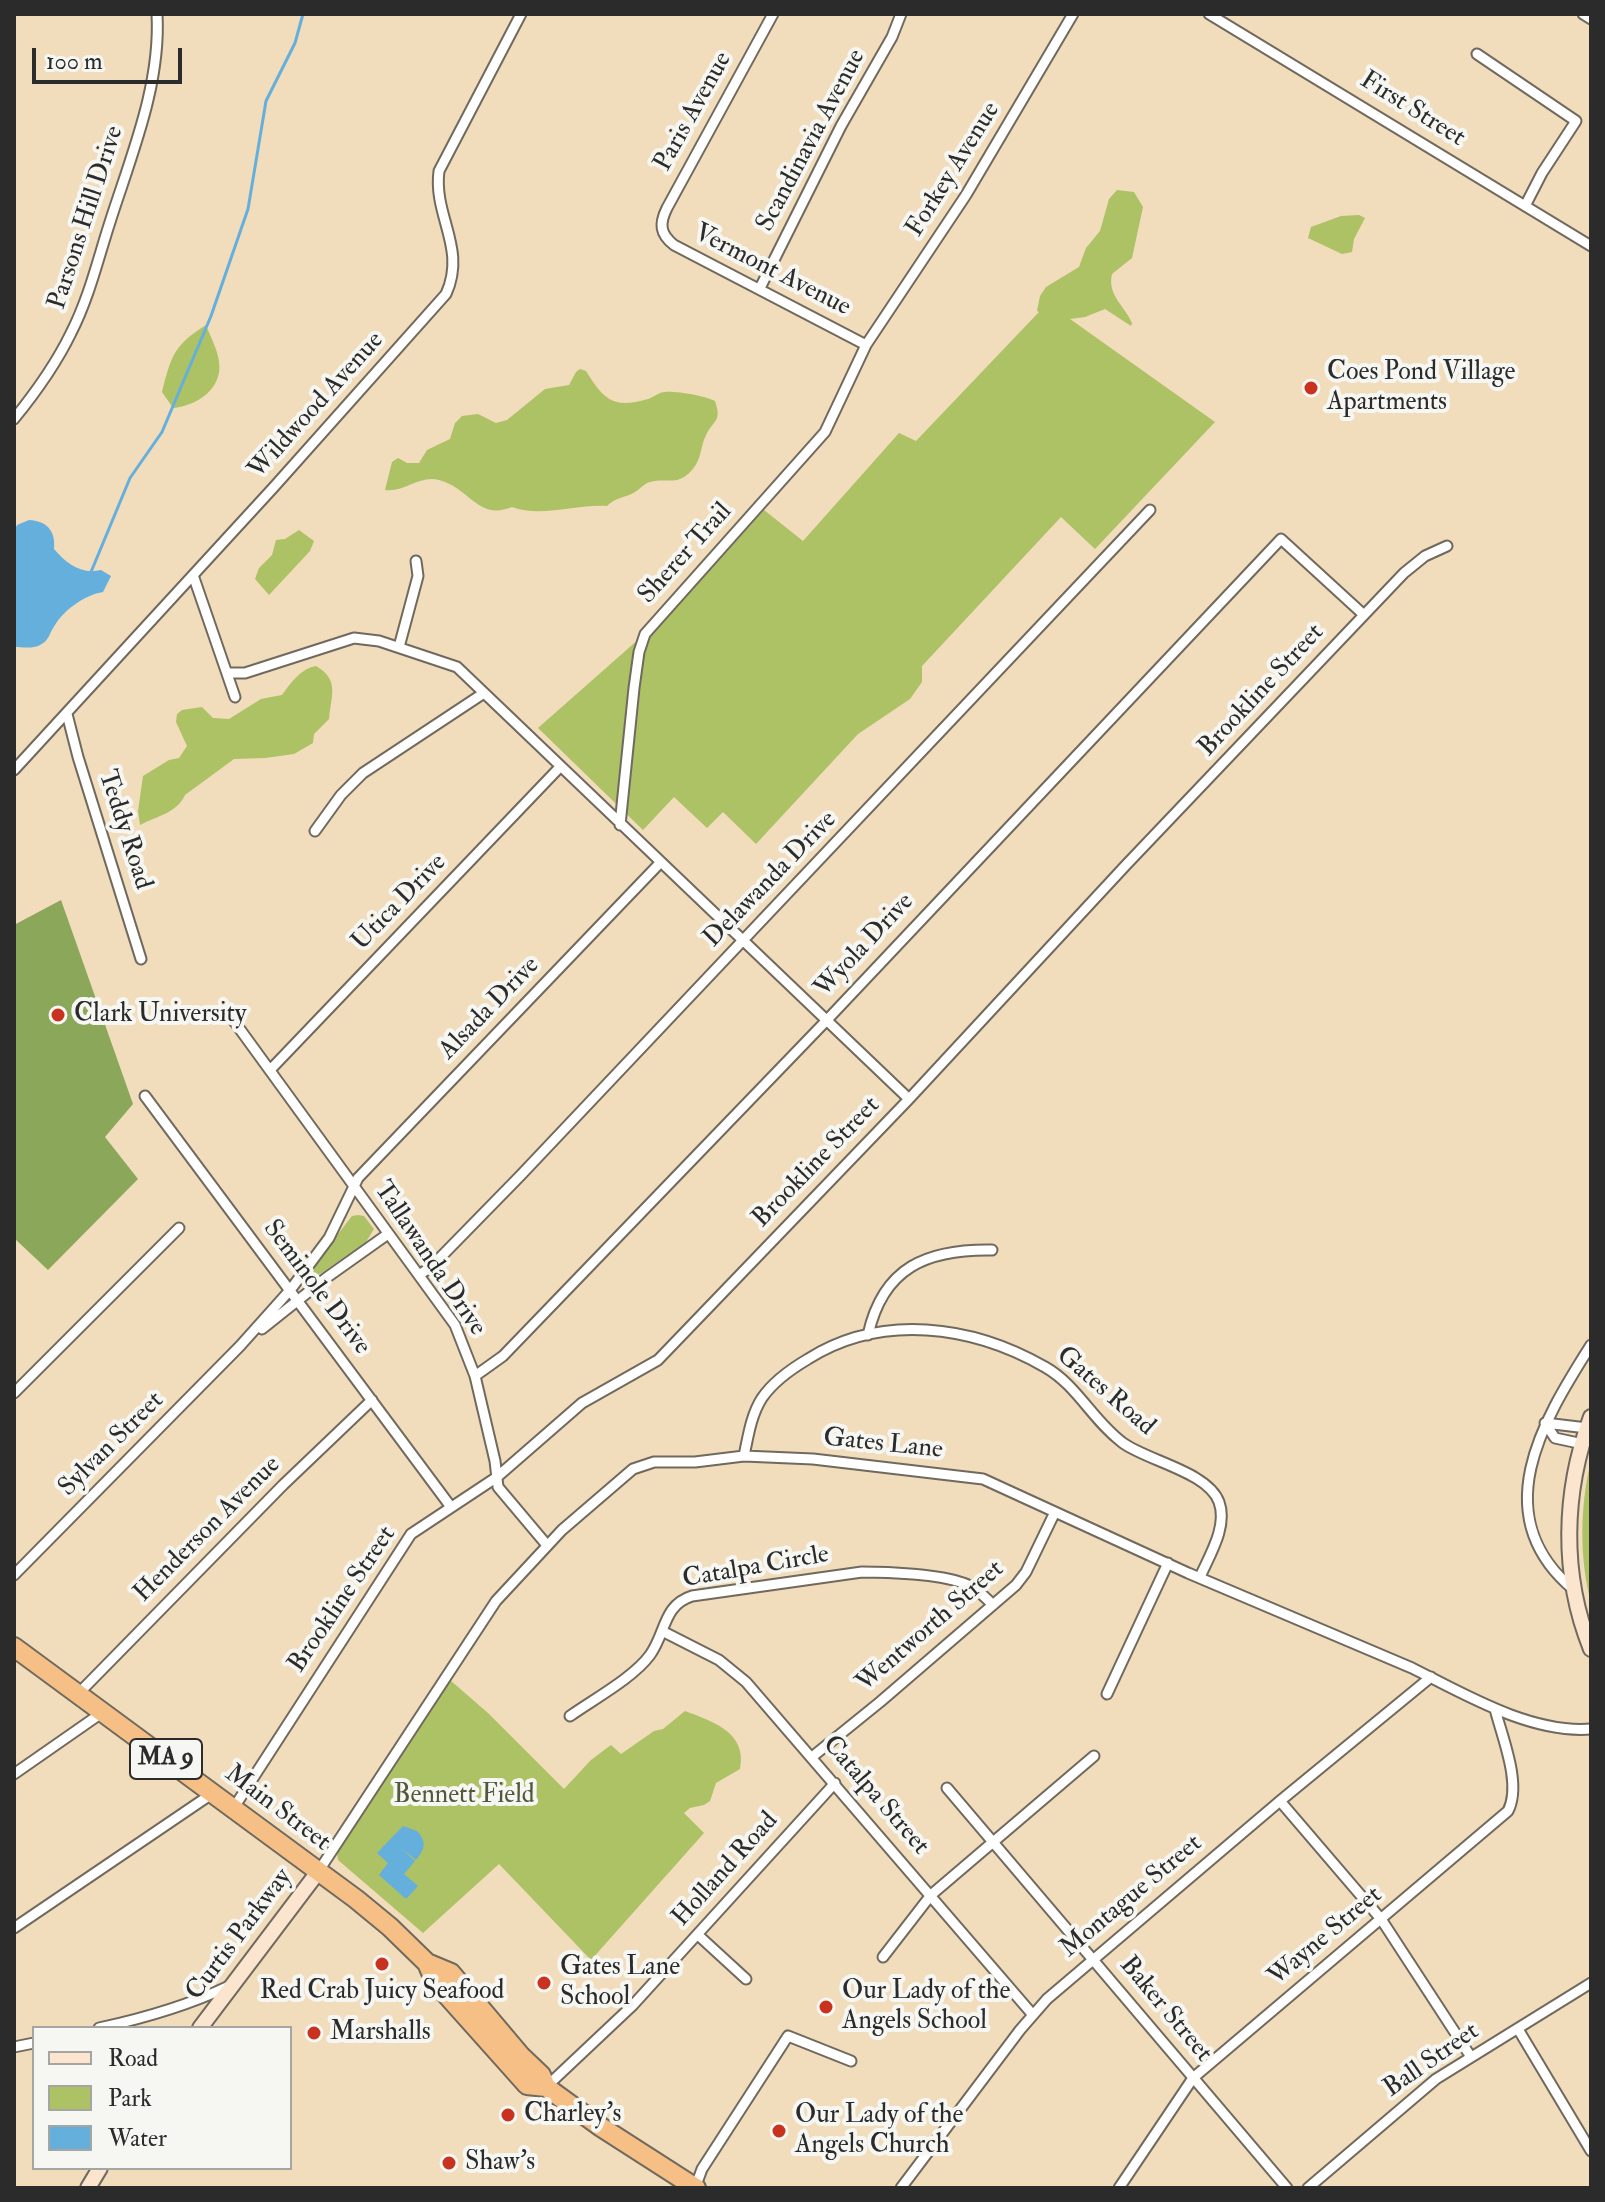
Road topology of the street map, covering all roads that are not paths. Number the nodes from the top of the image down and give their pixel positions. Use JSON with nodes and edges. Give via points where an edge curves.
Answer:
{"nodes":[{"id":1,"x":157,"y":14,"type":"edge"},
{"id":2,"x":521,"y":14,"type":"edge"},
{"id":3,"x":773,"y":14,"type":"edge"},
{"id":4,"x":901,"y":14,"type":"edge"},
{"id":5,"x":1073,"y":14,"type":"edge"},
{"id":6,"x":1209,"y":14,"type":"edge"},
{"id":7,"x":1583,"y":14,"type":"edge"},
{"id":8,"x":1591,"y":19,"type":"edge"},
{"id":9,"x":1477,"y":54,"type":"dead end"},
{"id":10,"x":1525,"y":206,"type":"junction"},
{"id":11,"x":663,"y":232,"type":"joint"},
{"id":12,"x":1591,"y":246,"type":"edge"},
{"id":13,"x":760,"y":288,"type":"junction"},
{"id":14,"x":866,"y":345,"type":"junction"},
{"id":15,"x":14,"y":419,"type":"edge"},
{"id":16,"x":1150,"y":510,"type":"dead end"},
{"id":17,"x":1447,"y":546,"type":"dead end"},
{"id":18,"x":416,"y":561,"type":"dead end"},
{"id":19,"x":193,"y":575,"type":"junction"},
{"id":20,"x":1364,"y":615,"type":"junction"},
{"id":21,"x":399,"y":647,"type":"junction"},
{"id":22,"x":227,"y":673,"type":"junction"},
{"id":23,"x":484,"y":693,"type":"junction"},
{"id":24,"x":235,"y":697,"type":"dead end"},
{"id":25,"x":67,"y":714,"type":"junction"},
{"id":26,"x":560,"y":767,"type":"junction"},
{"id":27,"x":14,"y":770,"type":"edge"},
{"id":28,"x":620,"y":825,"type":"junction"},
{"id":29,"x":315,"y":831,"type":"dead end"},
{"id":30,"x":660,"y":863,"type":"junction"},
{"id":31,"x":744,"y":941,"type":"junction"},
{"id":32,"x":141,"y":959,"type":"dead end"},
{"id":33,"x":231,"y":1017,"type":"dead end"},
{"id":34,"x":826,"y":1021,"type":"junction"},
{"id":35,"x":271,"y":1069,"type":"junction"},
{"id":36,"x":145,"y":1096,"type":"dead end"},
{"id":37,"x":909,"y":1099,"type":"junction"},
{"id":38,"x":354,"y":1187,"type":"junction"},
{"id":39,"x":179,"y":1228,"type":"dead end"},
{"id":40,"x":388,"y":1234,"type":"junction"},
{"id":41,"x":992,"y":1250,"type":"dead end"},
{"id":42,"x":419,"y":1275,"type":"junction"},
{"id":43,"x":291,"y":1289,"type":"junction"},
{"id":44,"x":298,"y":1300,"type":"junction"},
{"id":45,"x":868,"y":1335,"type":"junction"},
{"id":46,"x":1591,"y":1345,"type":"edge"},
{"id":47,"x":240,"y":1346,"type":"junction"},
{"id":48,"x":475,"y":1376,"type":"junction"},
{"id":49,"x":14,"y":1393,"type":"edge"},
{"id":50,"x":372,"y":1400,"type":"junction"},
{"id":51,"x":1589,"y":1422,"type":"edge"},
{"id":52,"x":1545,"y":1423,"type":"junction"},
{"id":53,"x":1583,"y":1444,"type":"junction"},
{"id":54,"x":744,"y":1456,"type":"junction"},
{"id":55,"x":497,"y":1477,"type":"junction"},
{"id":56,"x":451,"y":1507,"type":"junction"},
{"id":57,"x":1055,"y":1512,"type":"junction"},
{"id":58,"x":546,"y":1544,"type":"junction"},
{"id":59,"x":1168,"y":1563,"type":"junction"},
{"id":60,"x":14,"y":1575,"type":"edge"},
{"id":61,"x":1200,"y":1577,"type":"junction"},
{"id":62,"x":1574,"y":1590,"type":"junction"},
{"id":63,"x":993,"y":1605,"type":"junction"},
{"id":64,"x":662,"y":1631,"type":"junction"},
{"id":65,"x":14,"y":1647,"type":"edge"},
{"id":66,"x":1591,"y":1649,"type":"edge"},
{"id":67,"x":1431,"y":1677,"type":"junction"},
{"id":68,"x":78,"y":1694,"type":"junction"},
{"id":69,"x":1107,"y":1694,"type":"dead end"},
{"id":70,"x":1495,"y":1709,"type":"junction"},
{"id":71,"x":103,"y":1712,"type":"junction"},
{"id":72,"x":570,"y":1716,"type":"dead end"},
{"id":73,"x":1591,"y":1729,"type":"edge"},
{"id":74,"x":1094,"y":1756,"type":"dead end"},
{"id":75,"x":812,"y":1757,"type":"junction"},
{"id":76,"x":14,"y":1774,"type":"edge"},
{"id":77,"x":835,"y":1783,"type":"junction"},
{"id":78,"x":947,"y":1788,"type":"dead end"},
{"id":79,"x":213,"y":1793,"type":"junction"},
{"id":80,"x":1280,"y":1801,"type":"junction"},
{"id":81,"x":233,"y":1809,"type":"junction"},
{"id":82,"x":993,"y":1841,"type":"junction"},
{"id":83,"x":318,"y":1872,"type":"junction"},
{"id":84,"x":931,"y":1895,"type":"junction"},
{"id":85,"x":1381,"y":1919,"type":"junction"},
{"id":86,"x":14,"y":1928,"type":"edge"},
{"id":87,"x":698,"y":1935,"type":"junction"},
{"id":88,"x":883,"y":1957,"type":"dead end"},
{"id":89,"x":1093,"y":1959,"type":"junction"},
{"id":90,"x":746,"y":1979,"type":"dead end"},
{"id":91,"x":1591,"y":1983,"type":"edge"},
{"id":92,"x":232,"y":1985,"type":"junction"},
{"id":93,"x":1033,"y":2015,"type":"junction"},
{"id":94,"x":108,"y":2026,"type":"edge"},
{"id":95,"x":201,"y":2026,"type":"edge"},
{"id":96,"x":1518,"y":2029,"type":"junction"},
{"id":97,"x":1471,"y":2057,"type":"junction"},
{"id":98,"x":851,"y":2061,"type":"dead end"},
{"id":99,"x":1193,"y":2078,"type":"junction"},
{"id":100,"x":546,"y":2087,"type":"junction"},
{"id":101,"x":1591,"y":2151,"type":"edge"},
{"id":102,"x":99,"y":2170,"type":"edge"},
{"id":103,"x":88,"y":2188,"type":"edge"},
{"id":104,"x":695,"y":2188,"type":"edge"},
{"id":105,"x":901,"y":2188,"type":"edge"},
{"id":106,"x":1119,"y":2188,"type":"edge"},
{"id":107,"x":1287,"y":2188,"type":"edge"},
{"id":108,"x":1308,"y":2188,"type":"edge"}],
"edges":[{"from":1,"to":15,"type":"street","name":"Parsons Hill Drive","via":[[146,105],[85,300],[50,371]]},
{"from":2,"to":19,"type":"street","name":"Wildwood Avenue","via":[[439,171],[439,194],[454,248],[446,294]]},
{"from":3,"to":11,"type":"street","name":"Paris Avenue","via":[[667,208]]},
{"from":4,"to":13,"type":"street","name":"Scandinavia Avenue"},
{"from":5,"to":14,"type":"street","name":"Forkey Avenue","via":[[966,195]]},
{"from":6,"to":10,"type":"street","name":"First Street"},
{"from":7,"to":8,"type":"street"},
{"from":9,"to":10,"type":"street","via":[[1576,121]]},
{"from":10,"to":12,"type":"street","name":"First Street"},
{"from":11,"to":13,"type":"street","name":"Vermont Avenue","via":[[674,245]]},
{"from":13,"to":14,"type":"street","name":"Vermont Avenue"},
{"from":14,"to":28,"type":"street","name":"Sherer Trail","via":[[820,439],[643,637]]},
{"from":16,"to":31,"type":"street","name":"Delawanda Drive"},
{"from":17,"to":20,"type":"street","name":"Brookline Street","via":[[1409,569]]},
{"from":18,"to":21,"type":"street","via":[[418,576]]},
{"from":19,"to":22,"type":"street"},
{"from":19,"to":25,"type":"street","name":"Wildwood Avenue"},
{"from":20,"to":34,"type":"street","name":"Wyola Drive","via":[[1281,539]]},
{"from":20,"to":37,"type":"street","name":"Brookline Street"},
{"from":21,"to":22,"type":"street","via":[[354,638],[245,673]]},
{"from":21,"to":23,"type":"street","via":[[455,666]]},
{"from":22,"to":24,"type":"street"},
{"from":23,"to":26,"type":"street"},
{"from":23,"to":29,"type":"street","via":[[363,773]]},
{"from":25,"to":27,"type":"street","name":"Wildwood Avenue"},
{"from":25,"to":32,"type":"street","name":"Teddy Road"},
{"from":26,"to":28,"type":"street"},
{"from":26,"to":35,"type":"street","name":"Utica Drive"},
{"from":28,"to":30,"type":"street"},
{"from":30,"to":31,"type":"street"},
{"from":30,"to":38,"type":"street","name":"Alsada Drive"},
{"from":31,"to":34,"type":"street"},
{"from":31,"to":42,"type":"street","name":"Delawanda Drive"},
{"from":33,"to":35,"type":"street","name":"Tallawanda Drive"},
{"from":34,"to":37,"type":"street"},
{"from":34,"to":48,"type":"street","name":"Wyola Drive","via":[[503,1356]]},
{"from":35,"to":38,"type":"street","name":"Tallawanda Drive"},
{"from":36,"to":43,"type":"street","name":"Seminole Drive"},
{"from":37,"to":55,"type":"street","name":"Brookline Street","via":[[658,1360],[582,1403]]},
{"from":38,"to":40,"type":"street","name":"Tallawanda Drive"},
{"from":38,"to":43,"type":"street","name":"Sylvan Street","via":[[329,1238]]},
{"from":39,"to":49,"type":"street"},
{"from":40,"to":42,"type":"street","name":"Tallawanda Drive"},
{"from":40,"to":44,"type":"street","name":"Sylvan Street"},
{"from":41,"to":45,"type":"street","via":[[962,1249],[910,1267],[884,1291]]},
{"from":42,"to":48,"type":"street","name":"Tallawanda Drive","via":[[455,1325]]},
{"from":43,"to":44,"type":"street","name":"Seminole Drive"},
{"from":43,"to":47,"type":"street","name":"Sylvan Street"},
{"from":44,"to":47,"type":"street","name":"Sylvan Street"},
{"from":44,"to":50,"type":"street","name":"Seminole Drive"},
{"from":45,"to":54,"type":"street","name":"Gates Road","via":[[818,1352],[774,1384],[758,1406]]},
{"from":45,"to":61,"type":"street","name":"Gates Road","via":[[927,1329],[972,1336],[1016,1351],[1057,1374],[1120,1441],[1213,1491],[1220,1507],[1219,1531]]},
{"from":46,"to":52,"type":"street"},
{"from":47,"to":60,"type":"street","name":"Sylvan Street"},
{"from":48,"to":55,"type":"street","name":"Tallawanda Drive"},
{"from":50,"to":56,"type":"street","name":"Seminole Drive"},
{"from":50,"to":68,"type":"street","name":"Henderson Avenue"},
{"from":51,"to":52,"type":"street"},
{"from":51,"to":53,"type":"main road"},
{"from":52,"to":53,"type":"street","via":[[1555,1438]]},
{"from":52,"to":62,"type":"street","via":[[1528,1480],[1527,1512],[1543,1557]]},
{"from":53,"to":62,"type":"main road","via":[[1568,1540]]},
{"from":54,"to":57,"type":"street","name":"Gates Lane","via":[[983,1479]]},
{"from":54,"to":58,"type":"street","name":"Gates Lane","via":[[638,1466]]},
{"from":55,"to":56,"type":"street","name":"Brookline Street"},
{"from":55,"to":58,"type":"street","name":"Tallawanda Drive","via":[[498,1487]]},
{"from":56,"to":81,"type":"street","name":"Brookline Street","via":[[411,1534]]},
{"from":57,"to":59,"type":"street","name":"Gates Lane"},
{"from":57,"to":63,"type":"street","name":"Wentworth Street","via":[[1019,1581]]},
{"from":58,"to":83,"type":"street","name":"Gates Lane","via":[[483,1618]]},
{"from":59,"to":61,"type":"street","name":"Gates Lane"},
{"from":59,"to":69,"type":"street"},
{"from":61,"to":67,"type":"street","name":"Gates Lane"},
{"from":62,"to":66,"type":"main road"},
{"from":63,"to":64,"type":"street","name":"Catalpa Circle","via":[[960,1582],[862,1572],[692,1596],[671,1609]]},
{"from":63,"to":75,"type":"street","name":"Wentworth Street"},
{"from":64,"to":72,"type":"street","name":"Catalpa Circle","via":[[643,1663]]},
{"from":64,"to":75,"type":"street","name":"Catalpa Street","via":[[736,1673]]},
{"from":65,"to":68,"type":"highway","name":"Main Street","number":"MA 9"},
{"from":67,"to":70,"type":"street","name":"Gates Lane"},
{"from":67,"to":80,"type":"street","name":"Montague Street"},
{"from":68,"to":71,"type":"highway","name":"Main Street","number":"MA 9"},
{"from":70,"to":73,"type":"street","name":"Gates Lane","via":[[1565,1728]]},
{"from":70,"to":85,"type":"street","name":"Wayne Street","via":[[1514,1781],[1511,1807]]},
{"from":71,"to":76,"type":"street"},
{"from":71,"to":79,"type":"highway","name":"Main Street","number":"MA 9"},
{"from":74,"to":82,"type":"street"},
{"from":75,"to":77,"type":"street","name":"Catalpa Street"},
{"from":77,"to":84,"type":"street","name":"Catalpa Street"},
{"from":77,"to":87,"type":"street","name":"Holland Road"},
{"from":78,"to":82,"type":"street","name":"Baker Street"},
{"from":79,"to":81,"type":"highway","name":"Main Street","number":"MA 9"},
{"from":79,"to":86,"type":"street"},
{"from":80,"to":85,"type":"street"},
{"from":80,"to":89,"type":"street","name":"Montague Street"},
{"from":81,"to":83,"type":"highway","name":"Main Street","number":"MA 9"},
{"from":82,"to":84,"type":"street"},
{"from":82,"to":89,"type":"street","name":"Baker Street"},
{"from":83,"to":92,"type":"main road","name":"Curtis Parkway"},
{"from":83,"to":100,"type":"highway","name":"Main Street","number":"MA 9","via":[[381,1919],[427,1963],[435,1982],[510,2069],[527,2085]]},
{"from":84,"to":88,"type":"street"},
{"from":84,"to":93,"type":"street","name":"Catalpa Street"},
{"from":85,"to":97,"type":"street"},
{"from":85,"to":99,"type":"street","name":"Wayne Street"},
{"from":87,"to":90,"type":"street"},
{"from":87,"to":100,"type":"street","name":"Holland Road"},
{"from":89,"to":93,"type":"street","name":"Montague Street"},
{"from":89,"to":99,"type":"street","name":"Baker Street"},
{"from":91,"to":96,"type":"street","name":"Ball Street"},
{"from":92,"to":94,"type":"street","via":[[195,2002]]},
{"from":92,"to":95,"type":"main road","name":"Curtis Parkway"},
{"from":93,"to":105,"type":"street","name":"Montague Street"},
{"from":96,"to":97,"type":"street","name":"Ball Street"},
{"from":96,"to":101,"type":"street"},
{"from":97,"to":108,"type":"street","name":"Ball Street","via":[[1436,2079]]},
{"from":98,"to":104,"type":"street","via":[[788,2036]]},
{"from":99,"to":106,"type":"street","name":"Wayne Street"},
{"from":99,"to":107,"type":"street","name":"Baker Street"},
{"from":100,"to":104,"type":"highway","name":"Main Street","number":"MA 9"},
{"from":102,"to":103,"type":"main road"}]}
